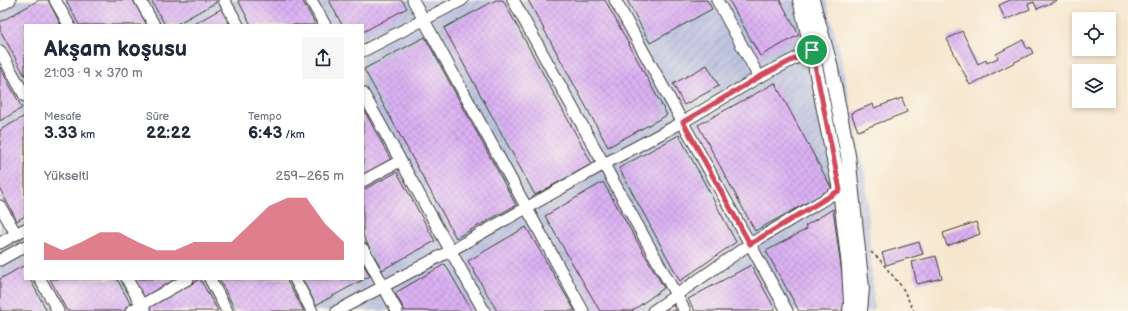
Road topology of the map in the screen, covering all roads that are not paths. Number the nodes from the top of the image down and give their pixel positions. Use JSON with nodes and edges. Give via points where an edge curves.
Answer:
{"nodes":[{"id":1,"x":10,"y":0,"type":"edge"},
{"id":2,"x":55,"y":0,"type":"edge"},
{"id":3,"x":140,"y":0,"type":"edge"},
{"id":4,"x":224,"y":0,"type":"edge"},
{"id":5,"x":311,"y":0,"type":"edge"},
{"id":6,"x":413,"y":0,"type":"edge"},
{"id":7,"x":462,"y":0,"type":"edge"},
{"id":8,"x":512,"y":0,"type":"edge"},
{"id":9,"x":615,"y":0,"type":"edge"},
{"id":10,"x":717,"y":0,"type":"edge"},
{"id":11,"x":800,"y":0,"type":"edge"},
{"id":12,"x":812,"y":0,"type":"edge"},
{"id":13,"x":0,"y":6,"type":"edge"},
{"id":14,"x":424,"y":20,"type":"junction"},
{"id":15,"x":68,"y":24,"type":"edge"},
{"id":16,"x":153,"y":24,"type":"edge"},
{"id":17,"x":237,"y":24,"type":"edge"},
{"id":18,"x":324,"y":24,"type":"edge"},
{"id":19,"x":364,"y":50,"type":"edge"},
{"id":20,"x":812,"y":50,"type":"junction"},
{"id":21,"x":0,"y":51,"type":"edge"},
{"id":22,"x":759,"y":77,"type":"junction"},
{"id":23,"x":24,"y":94,"type":"edge"},
{"id":24,"x":364,"y":95,"type":"edge"},
{"id":25,"x":683,"y":122,"type":"junction"},
{"id":26,"x":400,"y":161,"type":"junction"},
{"id":27,"x":604,"y":164,"type":"junction"},
{"id":28,"x":364,"y":180,"type":"edge"},
{"id":29,"x":840,"y":190,"type":"junction"},
{"id":30,"x":0,"y":206,"type":"edge"},
{"id":31,"x":526,"y":207,"type":"junction"},
{"id":32,"x":20,"y":232,"type":"edge"},
{"id":33,"x":0,"y":243,"type":"edge"},
{"id":34,"x":750,"y":244,"type":"junction"},
{"id":35,"x":24,"y":248,"type":"edge"},
{"id":36,"x":450,"y":251,"type":"junction"},
{"id":37,"x":364,"y":252,"type":"edge"},
{"id":38,"x":0,"y":260,"type":"edge"},
{"id":39,"x":41,"y":280,"type":"edge"},
{"id":40,"x":128,"y":280,"type":"edge"},
{"id":41,"x":186,"y":280,"type":"edge"},
{"id":42,"x":211,"y":280,"type":"edge"},
{"id":43,"x":296,"y":280,"type":"edge"},
{"id":44,"x":384,"y":287,"type":"junction"},
{"id":45,"x":676,"y":294,"type":"junction"},
{"id":46,"x":143,"y":308,"type":"edge"},
{"id":47,"x":58,"y":311,"type":"edge"},
{"id":48,"x":131,"y":311,"type":"edge"},
{"id":49,"x":227,"y":311,"type":"edge"},
{"id":50,"x":312,"y":311,"type":"edge"},
{"id":51,"x":337,"y":311,"type":"edge"},
{"id":52,"x":397,"y":311,"type":"edge"},
{"id":53,"x":484,"y":311,"type":"edge"},
{"id":54,"x":583,"y":311,"type":"edge"},
{"id":55,"x":652,"y":311,"type":"edge"},
{"id":56,"x":685,"y":311,"type":"edge"},
{"id":57,"x":787,"y":311,"type":"edge"},
{"id":58,"x":850,"y":311,"type":"edge"},
{"id":59,"x":860,"y":311,"type":"edge"}],
"edges":[{"from":1,"to":13,"type":"street"},
{"from":2,"to":15,"type":"street"},
{"from":3,"to":16,"type":"street"},
{"from":4,"to":17,"type":"street"},
{"from":5,"to":18,"type":"street"},
{"from":6,"to":14,"type":"street"},
{"from":7,"to":14,"type":"street"},
{"from":8,"to":27,"type":"street"},
{"from":9,"to":25,"type":"street"},
{"from":10,"to":22,"type":"street"},
{"from":11,"to":20,"type":"main road"},
{"from":12,"to":59,"type":"main road","via":[[830,64],[848,155],[862,288]]},
{"from":14,"to":19,"type":"street"},
{"from":14,"to":31,"type":"street"},
{"from":20,"to":22,"type":"street"},
{"from":20,"to":29,"type":"main road"},
{"from":21,"to":23,"type":"street"},
{"from":22,"to":25,"type":"street"},
{"from":24,"to":26,"type":"street"},
{"from":25,"to":27,"type":"street"},
{"from":25,"to":34,"type":"street"},
{"from":26,"to":28,"type":"street"},
{"from":26,"to":36,"type":"street"},
{"from":27,"to":31,"type":"street"},
{"from":27,"to":45,"type":"street"},
{"from":29,"to":34,"type":"street"},
{"from":29,"to":58,"type":"main road","via":[[849,266]]},
{"from":30,"to":32,"type":"street"},
{"from":31,"to":36,"type":"street"},
{"from":31,"to":54,"type":"street"},
{"from":32,"to":33,"type":"street"},
{"from":34,"to":45,"type":"street"},
{"from":34,"to":57,"type":"street"},
{"from":35,"to":38,"type":"street"},
{"from":36,"to":44,"type":"street"},
{"from":36,"to":53,"type":"street"},
{"from":37,"to":44,"type":"street"},
{"from":39,"to":47,"type":"street"},
{"from":40,"to":46,"type":"street"},
{"from":41,"to":46,"type":"street"},
{"from":42,"to":49,"type":"street"},
{"from":43,"to":50,"type":"street"},
{"from":44,"to":51,"type":"street"},
{"from":44,"to":52,"type":"street"},
{"from":45,"to":55,"type":"street"},
{"from":45,"to":56,"type":"street"},
{"from":46,"to":48,"type":"street"}]}
